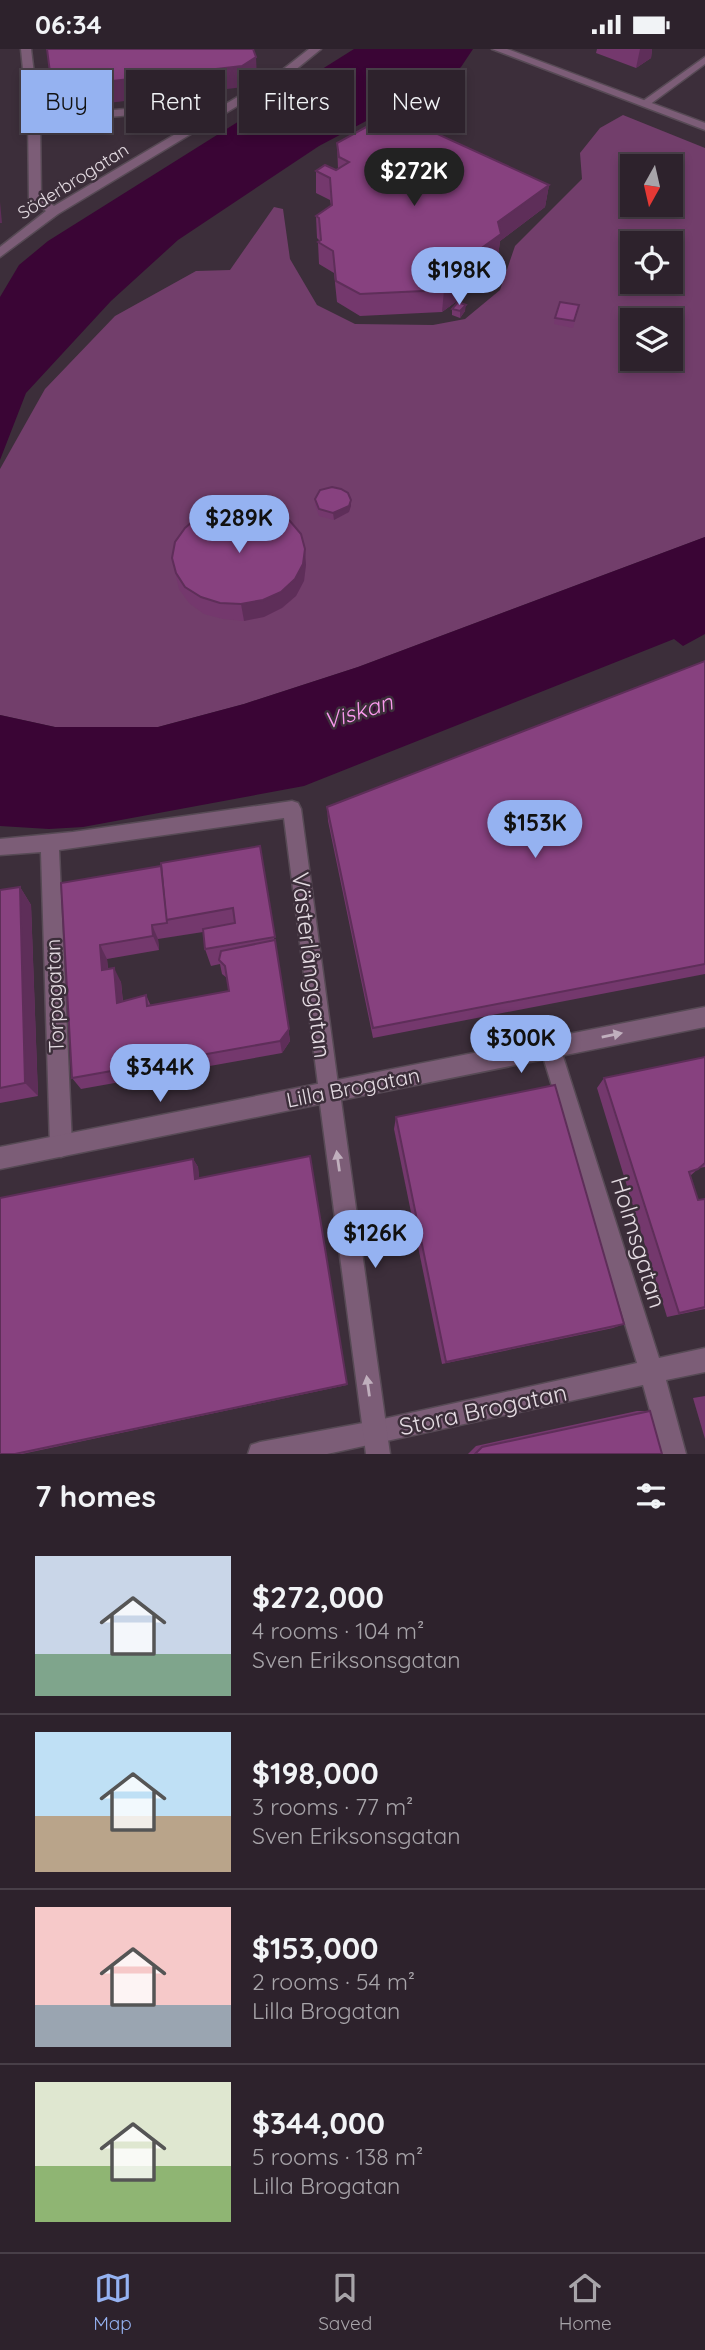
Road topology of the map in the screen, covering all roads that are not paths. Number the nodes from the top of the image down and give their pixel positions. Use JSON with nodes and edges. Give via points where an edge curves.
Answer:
{"nodes":[{"id":1,"x":26,"y":49,"type":"edge"},
{"id":2,"x":497,"y":49,"type":"edge"},
{"id":3,"x":310,"y":52,"type":"edge"},
{"id":4,"x":705,"y":60,"type":"edge"},
{"id":5,"x":28,"y":70,"type":"edge"},
{"id":6,"x":646,"y":103,"type":"junction"},
{"id":7,"x":225,"y":109,"type":"edge"},
{"id":8,"x":705,"y":127,"type":"edge"},
{"id":9,"x":34,"y":133,"type":"edge"},
{"id":10,"x":185,"y":133,"type":"edge"},
{"id":11,"x":54,"y":211,"type":"junction"},
{"id":12,"x":1,"y":250,"type":"edge"},
{"id":13,"x":50,"y":845,"type":"junction"},
{"id":14,"x":0,"y":847,"type":"edge"},
{"id":15,"x":705,"y":1017,"type":"edge"},
{"id":16,"x":550,"y":1048,"type":"junction"},
{"id":17,"x":329,"y":1092,"type":"junction"},
{"id":18,"x":61,"y":1146,"type":"junction"},
{"id":19,"x":0,"y":1158,"type":"edge"},
{"id":20,"x":705,"y":1360,"type":"edge"},
{"id":21,"x":652,"y":1373,"type":"junction"},
{"id":22,"x":376,"y":1443,"type":"edge"},
{"id":23,"x":260,"y":1454,"type":"edge"},
{"id":24,"x":674,"y":1454,"type":"edge"}],
"edges":[{"from":1,"to":5,"type":"street"},
{"from":2,"to":6,"type":"street"},
{"from":3,"to":7,"type":"street","name":"Söderbrogatan"},
{"from":4,"to":6,"type":"lane"},
{"from":6,"to":8,"type":"street"},
{"from":9,"to":11,"type":"street","via":[[35,198]]},
{"from":10,"to":11,"type":"street","name":"Söderbrogatan"},
{"from":11,"to":12,"type":"street","name":"Söderbrogatan"},
{"from":13,"to":14,"type":"street"},
{"from":13,"to":17,"type":"street","name":"Västerlånggatan","via":[[292,809]]},
{"from":13,"to":18,"type":"street","name":"Torpagatan"},
{"from":16,"to":15,"type":"street","name":"Lilla Brogatan","one_way":true},
{"from":16,"to":17,"type":"street","name":"Lilla Brogatan"},
{"from":16,"to":21,"type":"street","name":"Holmsgatan"},
{"from":17,"to":18,"type":"street","name":"Lilla Brogatan"},
{"from":22,"to":17,"type":"street","name":"Västerlånggatan","one_way":true},
{"from":18,"to":19,"type":"street","name":"Lilla Brogatan"},
{"from":20,"to":21,"type":"street","name":"Stora Brogatan"},
{"from":21,"to":22,"type":"street","name":"Stora Brogatan"},
{"from":21,"to":24,"type":"street","name":"Holmsgatan"},
{"from":22,"to":23,"type":"street","name":"Stora Brogatan"}]}
